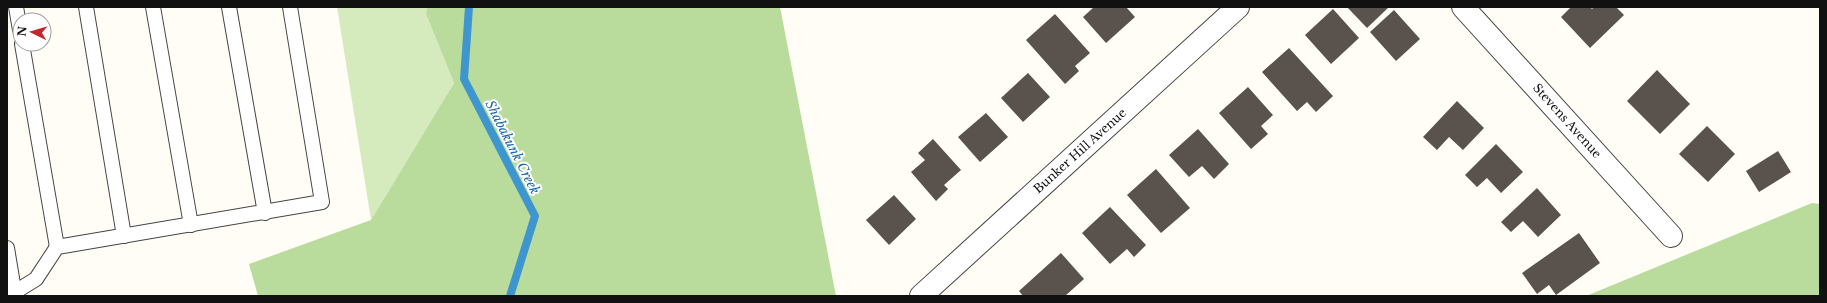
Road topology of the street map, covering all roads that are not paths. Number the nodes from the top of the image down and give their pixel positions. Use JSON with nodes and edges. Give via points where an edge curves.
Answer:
{"nodes":[{"id":1,"x":86,"y":7,"type":"edge"},
{"id":2,"x":153,"y":7,"type":"edge"},
{"id":3,"x":229,"y":7,"type":"edge"},
{"id":4,"x":290,"y":7,"type":"edge"},
{"id":5,"x":1238,"y":7,"type":"edge"},
{"id":6,"x":1463,"y":7,"type":"edge"},
{"id":7,"x":23,"y":52,"type":"edge"},
{"id":8,"x":265,"y":213,"type":"junction"},
{"id":9,"x":191,"y":225,"type":"junction"},
{"id":10,"x":124,"y":236,"type":"junction"},
{"id":11,"x":1671,"y":236,"type":"dead end"},
{"id":12,"x":57,"y":247,"type":"junction"},
{"id":13,"x":7,"y":248,"type":"edge"},
{"id":14,"x":15,"y":294,"type":"edge"},
{"id":15,"x":921,"y":296,"type":"edge"}],
"edges":[{"from":1,"to":10,"type":"lane"},
{"from":2,"to":9,"type":"lane"},
{"from":3,"to":8,"type":"lane"},
{"from":4,"to":8,"type":"lane","via":[[322,202]]},
{"from":5,"to":15,"type":"street","name":"Bunker Hill Avenue"},
{"from":6,"to":11,"type":"street","name":"Stevens Avenue"},
{"from":7,"to":12,"type":"lane"},
{"from":8,"to":9,"type":"lane"},
{"from":9,"to":10,"type":"lane"},
{"from":10,"to":12,"type":"lane"},
{"from":12,"to":14,"type":"lane","via":[[36,279]]},
{"from":13,"to":14,"type":"lane"}]}
